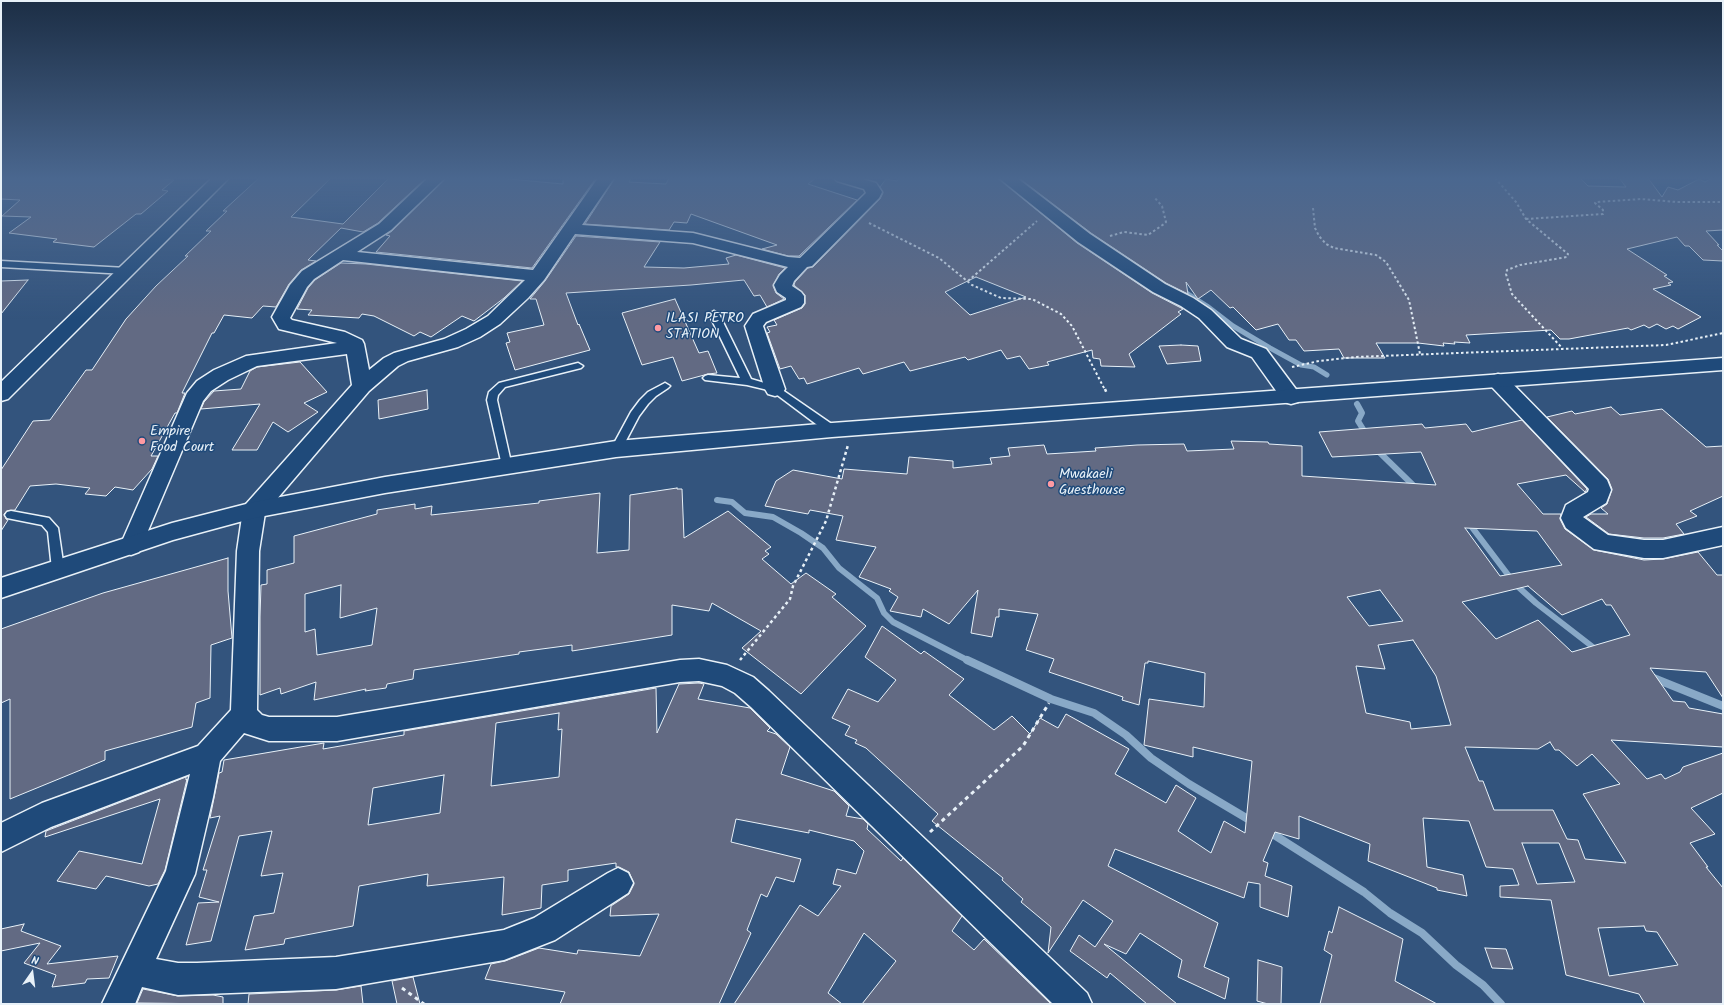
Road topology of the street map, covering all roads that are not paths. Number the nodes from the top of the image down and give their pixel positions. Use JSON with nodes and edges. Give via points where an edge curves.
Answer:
{"nodes":[{"id":1,"x":174,"y":225,"type":"edge"},
{"id":2,"x":387,"y":225,"type":"edge"},
{"id":3,"x":575,"y":225,"type":"edge"},
{"id":4,"x":845,"y":225,"type":"edge"},
{"id":5,"x":1068,"y":225,"type":"edge"},
{"id":6,"x":572,"y":229,"type":"junction"},
{"id":7,"x":340,"y":255,"type":"junction"},
{"id":8,"x":801,"y":263,"type":"junction"},
{"id":9,"x":1,"y":264,"type":"edge"},
{"id":10,"x":126,"y":271,"type":"junction"},
{"id":11,"x":538,"y":276,"type":"junction"},
{"id":12,"x":714,"y":314,"type":"dead end"},
{"id":13,"x":355,"y":347,"type":"junction"},
{"id":14,"x":1723,"y":364,"type":"edge"},
{"id":15,"x":578,"y":366,"type":"dead end"},
{"id":16,"x":708,"y":378,"type":"dead end"},
{"id":17,"x":1498,"y":381,"type":"junction"},
{"id":18,"x":747,"y":382,"type":"junction"},
{"id":19,"x":362,"y":386,"type":"junction"},
{"id":20,"x":666,"y":386,"type":"dead end"},
{"id":21,"x":775,"y":389,"type":"junction"},
{"id":22,"x":1,"y":394,"type":"edge"},
{"id":23,"x":1291,"y":397,"type":"junction"},
{"id":24,"x":832,"y":430,"type":"junction"},
{"id":25,"x":616,"y":449,"type":"junction"},
{"id":26,"x":507,"y":467,"type":"junction"},
{"id":27,"x":254,"y":510,"type":"junction"},
{"id":28,"x":11,"y":515,"type":"dead end"},
{"id":29,"x":1723,"y":536,"type":"edge"},
{"id":30,"x":131,"y":546,"type":"junction"},
{"id":31,"x":58,"y":569,"type":"junction"},
{"id":32,"x":1,"y":588,"type":"edge"},
{"id":33,"x":244,"y":714,"type":"junction"},
{"id":34,"x":207,"y":755,"type":"junction"},
{"id":35,"x":1,"y":838,"type":"edge"},
{"id":36,"x":618,"y":883,"type":"dead end"},
{"id":37,"x":134,"y":970,"type":"junction"},
{"id":38,"x":118,"y":1004,"type":"edge"},
{"id":39,"x":1076,"y":1004,"type":"edge"}],
"edges":[{"from":1,"to":10,"type":"main road"},
{"from":2,"to":7,"type":"main road"},
{"from":3,"to":6,"type":"main road"},
{"from":4,"to":8,"type":"main road","via":[[806,262]]},
{"from":5,"to":23,"type":"main road","via":[[1159,288],[1205,314],[1228,338],[1259,353]]},
{"from":6,"to":8,"type":"main road","via":[[693,238]]},
{"from":6,"to":11,"type":"main road"},
{"from":7,"to":11,"type":"main road"},
{"from":7,"to":13,"type":"main road","via":[[305,278],[281,319],[286,325],[349,340]]},
{"from":8,"to":21,"type":"main road","via":[[783,285],[783,288],[795,296],[795,303],[759,318],[754,326]]},
{"from":9,"to":10,"type":"lane"},
{"from":10,"to":22,"type":"main road"},
{"from":11,"to":19,"type":"main road","via":[[488,324],[451,343],[397,358]]},
{"from":12,"to":18,"type":"lane"},
{"from":13,"to":19,"type":"main road"},
{"from":13,"to":30,"type":"main road","via":[[253,360],[204,386],[194,398]]},
{"from":14,"to":17,"type":"main road"},
{"from":15,"to":26,"type":"lane","via":[[502,385],[493,394],[492,400]]},
{"from":16,"to":18,"type":"lane"},
{"from":17,"to":23,"type":"main road"},
{"from":17,"to":29,"type":"main road","via":[[1599,486],[1598,496],[1574,511],[1572,518],[1602,543],[1663,549]]},
{"from":18,"to":21,"type":"lane"},
{"from":19,"to":27,"type":"main road"},
{"from":20,"to":25,"type":"lane","via":[[652,394],[634,414]]},
{"from":21,"to":24,"type":"lane"},
{"from":23,"to":24,"type":"main road"},
{"from":24,"to":25,"type":"main road"},
{"from":25,"to":26,"type":"main road"},
{"from":26,"to":27,"type":"main road","via":[[385,485]]},
{"from":27,"to":30,"type":"main road"},
{"from":27,"to":33,"type":"main road","via":[[248,551]]},
{"from":28,"to":31,"type":"lane","via":[[45,521],[54,531]]},
{"from":30,"to":31,"type":"main road"},
{"from":31,"to":32,"type":"main road"},
{"from":33,"to":34,"type":"main road"},
{"from":33,"to":39,"type":"main road","via":[[254,725],[269,729],[337,729],[680,671],[699,670],[727,676],[760,699]]},
{"from":34,"to":35,"type":"main road","via":[[42,817]]},
{"from":34,"to":37,"type":"main road","via":[[200,797],[180,874]]},
{"from":36,"to":37,"type":"main road","via":[[544,929],[504,945],[336,973],[197,980]]},
{"from":37,"to":38,"type":"main road"}]}
